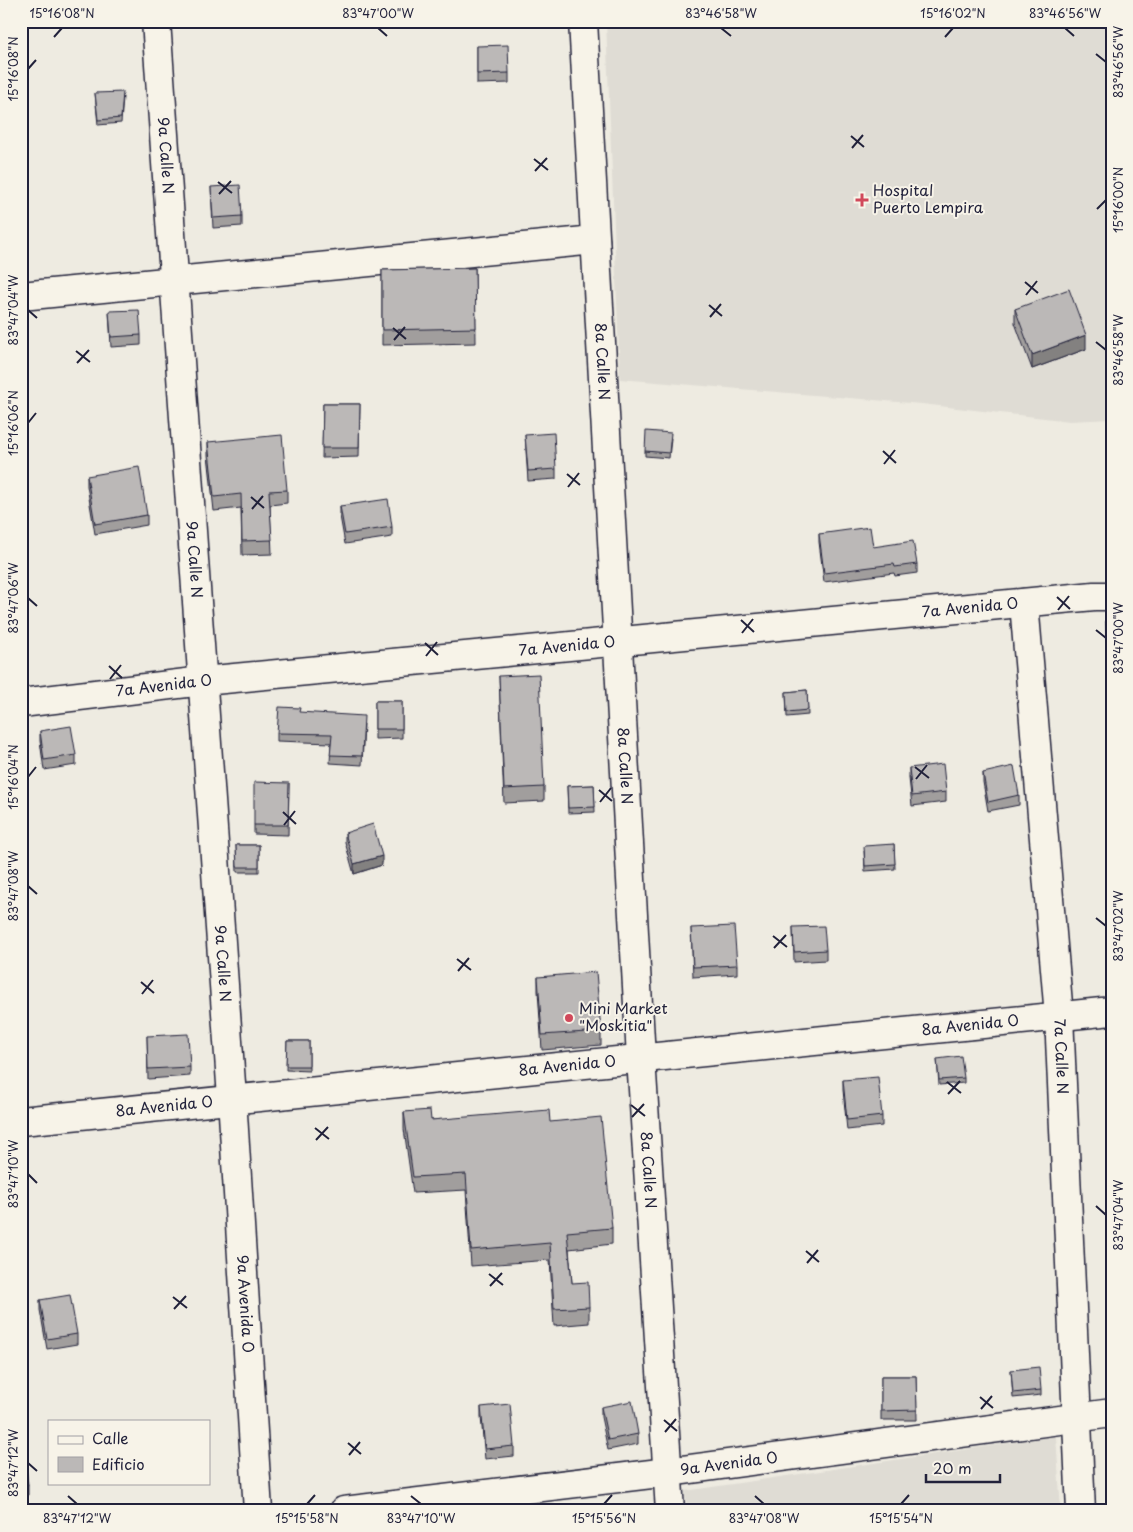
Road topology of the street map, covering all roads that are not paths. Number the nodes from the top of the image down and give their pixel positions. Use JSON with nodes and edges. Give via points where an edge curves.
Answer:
{"nodes":[{"id":1,"x":156,"y":21,"type":"edge"},
{"id":2,"x":583,"y":21,"type":"edge"},
{"id":3,"x":595,"y":240,"type":"junction"},
{"id":4,"x":175,"y":280,"type":"junction"},
{"id":5,"x":21,"y":296,"type":"edge"},
{"id":6,"x":1112,"y":596,"type":"edge"},
{"id":7,"x":1024,"y":603,"type":"junction"},
{"id":8,"x":617,"y":642,"type":"junction"},
{"id":9,"x":202,"y":681,"type":"junction"},
{"id":10,"x":21,"y":704,"type":"edge"},
{"id":11,"x":1112,"y":1011,"type":"edge"},
{"id":12,"x":1059,"y":1016,"type":"junction"},
{"id":13,"x":641,"y":1058,"type":"junction"},
{"id":14,"x":232,"y":1098,"type":"junction"},
{"id":15,"x":21,"y":1121,"type":"edge"},
{"id":16,"x":1112,"y":1413,"type":"edge"},
{"id":17,"x":1075,"y":1417,"type":"junction"},
{"id":18,"x":668,"y":1472,"type":"junction"},
{"id":19,"x":258,"y":1511,"type":"edge"},
{"id":20,"x":344,"y":1511,"type":"edge"},
{"id":21,"x":670,"y":1511,"type":"edge"},
{"id":22,"x":1081,"y":1511,"type":"edge"}],
"edges":[{"from":1,"to":4,"type":"street","name":"9a Calle N"},
{"from":2,"to":3,"type":"street","name":"8a Calle N"},
{"from":3,"to":4,"type":"street"},
{"from":3,"to":8,"type":"street","name":"8a Calle N"},
{"from":4,"to":5,"type":"street"},
{"from":4,"to":9,"type":"street","name":"9a Calle N"},
{"from":6,"to":7,"type":"street","name":"7a Avenida O"},
{"from":7,"to":8,"type":"street","name":"7a Avenida O"},
{"from":7,"to":12,"type":"street","name":"7a Calle N"},
{"from":8,"to":9,"type":"street","name":"7a Avenida O"},
{"from":8,"to":13,"type":"street","name":"8a Calle N"},
{"from":9,"to":10,"type":"street","name":"7a Avenida O"},
{"from":9,"to":14,"type":"street","name":"9a Calle N"},
{"from":11,"to":12,"type":"street","name":"8a Avenida O"},
{"from":12,"to":13,"type":"street","name":"8a Avenida O"},
{"from":12,"to":17,"type":"street","name":"7a Calle N"},
{"from":13,"to":14,"type":"street","name":"8a Avenida O"},
{"from":13,"to":18,"type":"street","name":"8a Calle N"},
{"from":14,"to":15,"type":"street","name":"8a Avenida O"},
{"from":14,"to":19,"type":"street","name":"9a Avenida O"},
{"from":16,"to":17,"type":"street","name":"9a Avenida O"},
{"from":17,"to":18,"type":"street","name":"9a Avenida O"},
{"from":17,"to":22,"type":"street","name":"7a Calle N"},
{"from":18,"to":20,"type":"street","name":"9a Avenida O"},
{"from":18,"to":21,"type":"street","name":"8a Calle N"}]}
